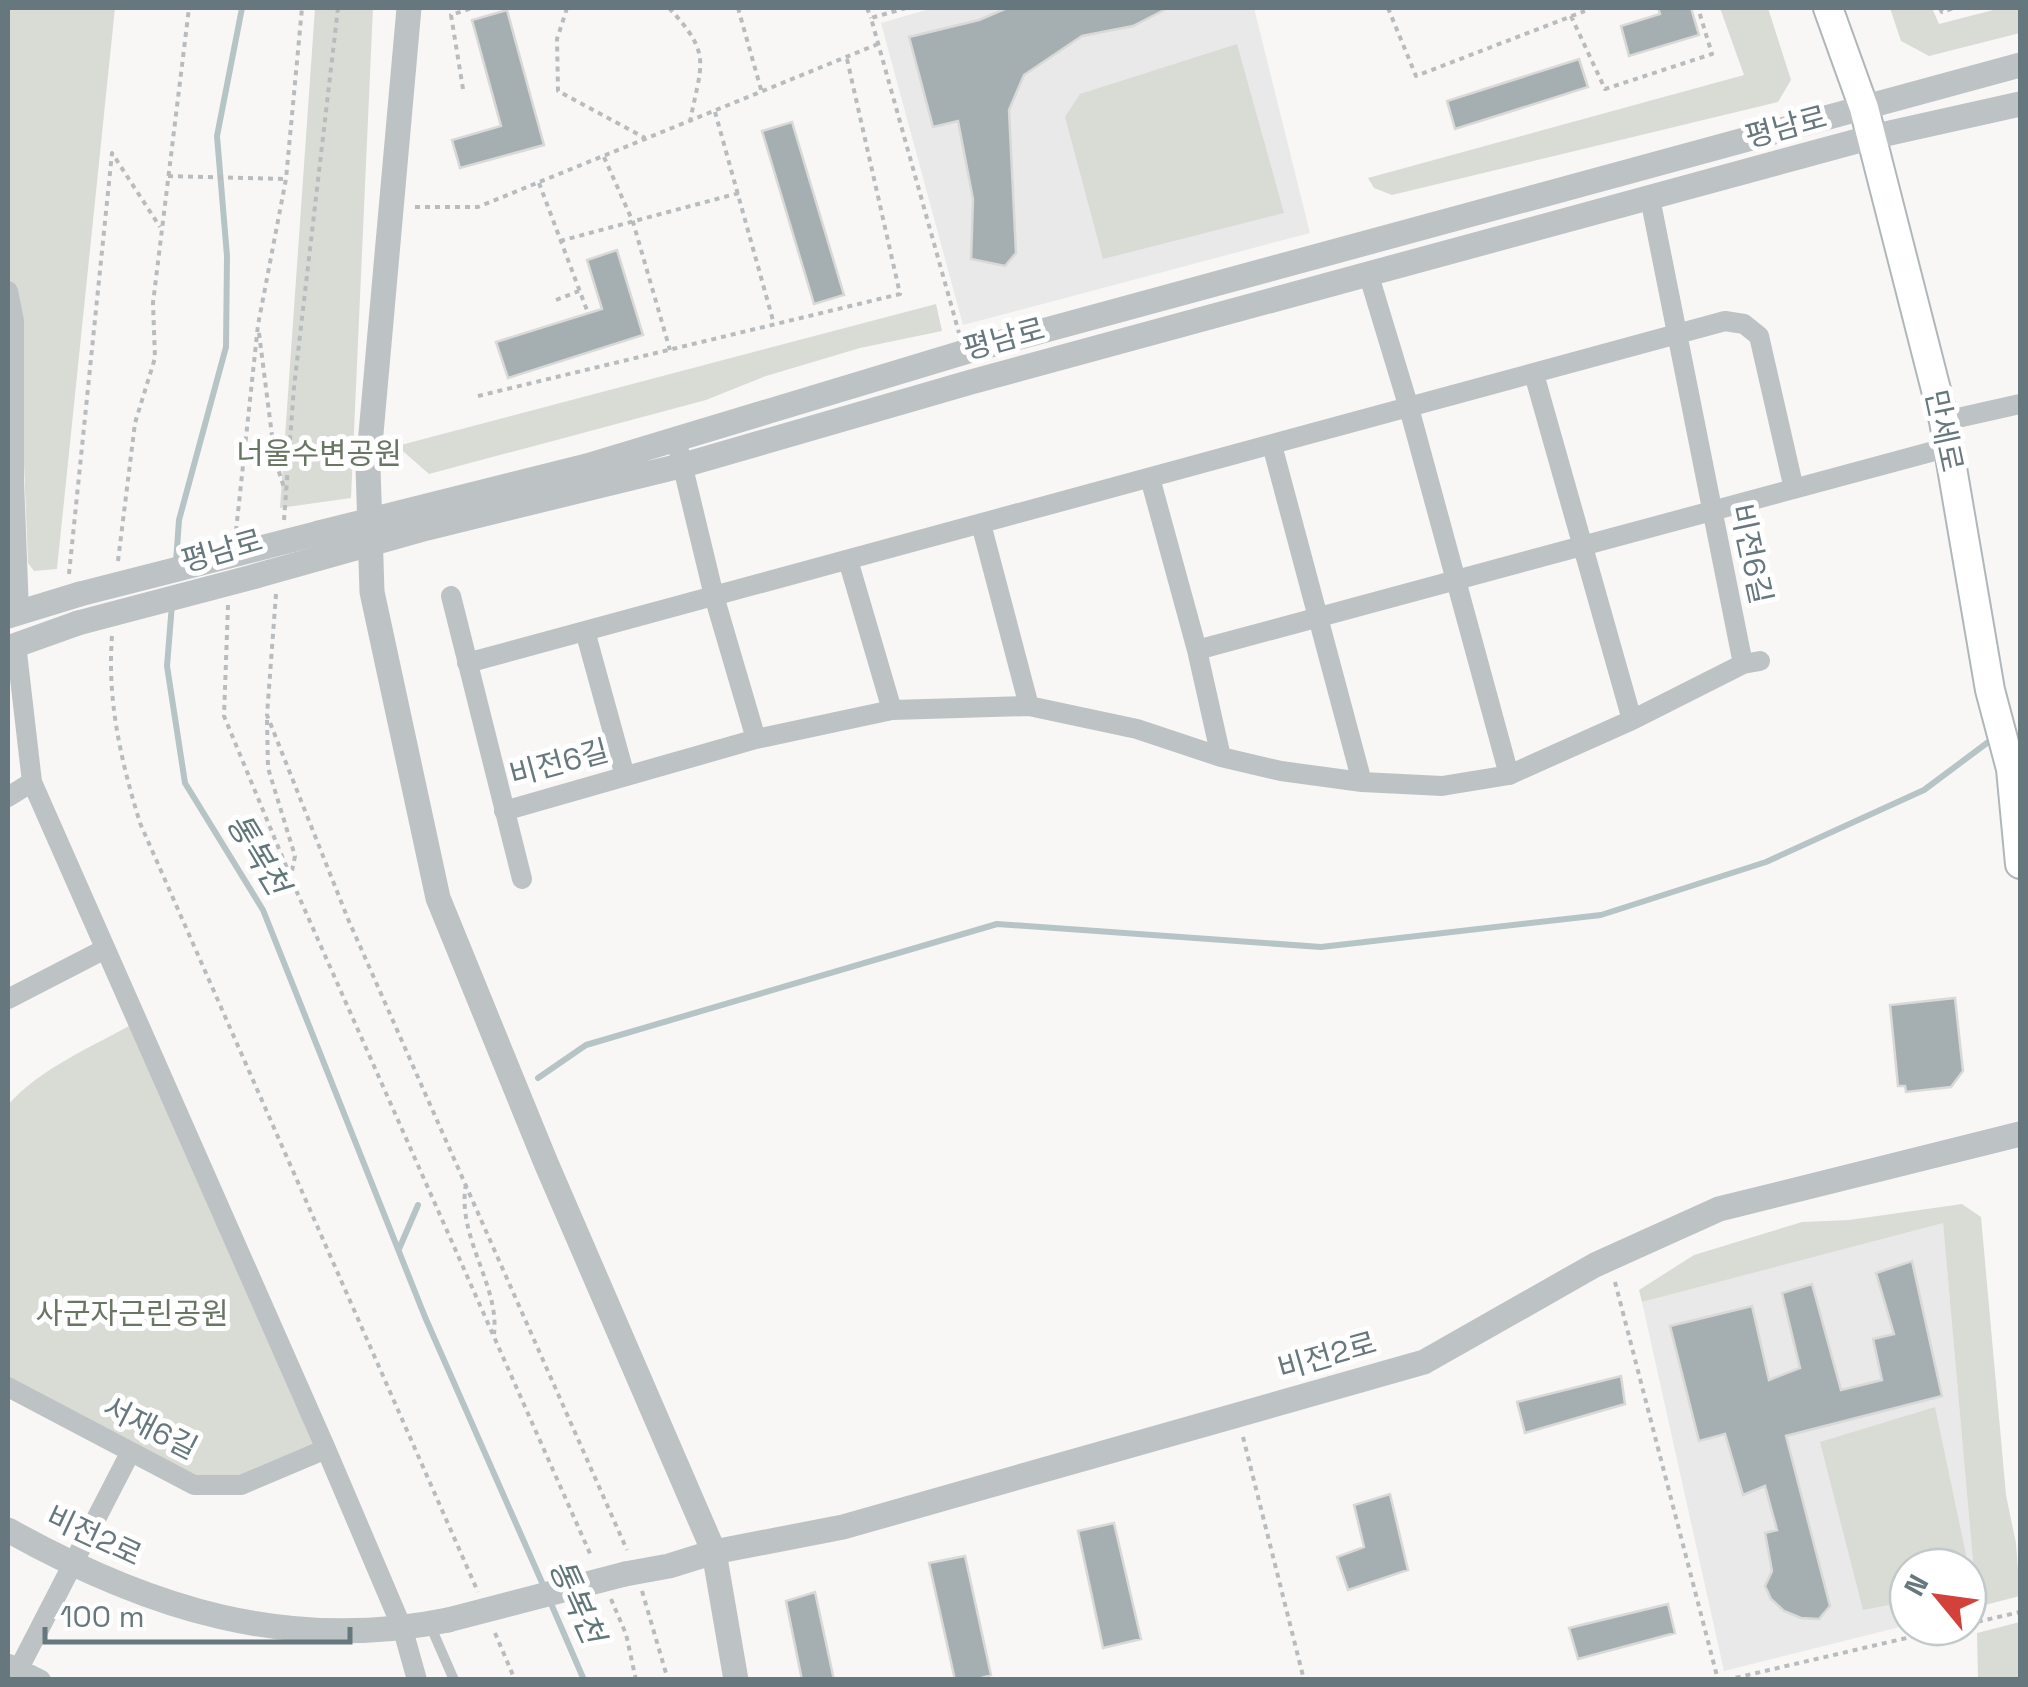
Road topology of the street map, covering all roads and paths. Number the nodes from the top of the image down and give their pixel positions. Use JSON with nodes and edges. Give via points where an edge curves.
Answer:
{"nodes":[{"id":1,"x":189,"y":8,"type":"edge"},
{"id":2,"x":302,"y":8,"type":"edge"},
{"id":3,"x":338,"y":8,"type":"edge"},
{"id":4,"x":409,"y":8,"type":"edge"},
{"id":5,"x":472,"y":8,"type":"edge"},
{"id":6,"x":568,"y":8,"type":"edge"},
{"id":7,"x":668,"y":8,"type":"edge"},
{"id":8,"x":738,"y":8,"type":"edge"},
{"id":9,"x":867,"y":8,"type":"edge"},
{"id":10,"x":906,"y":8,"type":"edge"},
{"id":11,"x":1388,"y":8,"type":"edge"},
{"id":12,"x":1698,"y":8,"type":"edge"},
{"id":13,"x":1828,"y":8,"type":"edge"},
{"id":14,"x":1940,"y":8,"type":"edge"},
{"id":15,"x":1954,"y":8,"type":"edge"},
{"id":16,"x":1585,"y":11,"type":"dead end"},
{"id":17,"x":1571,"y":16,"type":"junction"},
{"id":18,"x":870,"y":18,"type":"junction"},
{"id":19,"x":878,"y":44,"type":"junction"},
{"id":20,"x":847,"y":59,"type":"junction"},
{"id":21,"x":2020,"y":65,"type":"edge"},
{"id":22,"x":463,"y":89,"type":"dead end"},
{"id":23,"x":762,"y":93,"type":"junction"},
{"id":24,"x":2020,"y":104,"type":"edge"},
{"id":25,"x":1864,"y":108,"type":"junction"},
{"id":26,"x":715,"y":112,"type":"junction"},
{"id":27,"x":690,"y":122,"type":"junction"},
{"id":28,"x":1872,"y":138,"type":"junction"},
{"id":29,"x":647,"y":139,"type":"junction"},
{"id":30,"x":604,"y":156,"type":"junction"},
{"id":31,"x":168,"y":176,"type":"junction"},
{"id":32,"x":286,"y":179,"type":"junction"},
{"id":33,"x":538,"y":183,"type":"junction"},
{"id":34,"x":739,"y":194,"type":"junction"},
{"id":35,"x":1650,"y":198,"type":"junction"},
{"id":36,"x":392,"y":207,"type":"junction"},
{"id":37,"x":633,"y":222,"type":"junction"},
{"id":38,"x":162,"y":230,"type":"junction"},
{"id":39,"x":560,"y":241,"type":"junction"},
{"id":40,"x":1369,"y":276,"type":"junction"},
{"id":41,"x":8,"y":291,"type":"edge"},
{"id":42,"x":579,"y":291,"type":"junction"},
{"id":43,"x":556,"y":300,"type":"dead end"},
{"id":44,"x":588,"y":313,"type":"dead end"},
{"id":45,"x":258,"y":325,"type":"junction"},
{"id":46,"x":774,"y":325,"type":"junction"},
{"id":47,"x":1675,"y":336,"type":"junction"},
{"id":48,"x":670,"y":350,"type":"junction"},
{"id":49,"x":964,"y":352,"type":"junction"},
{"id":50,"x":1534,"y":374,"type":"junction"},
{"id":51,"x":478,"y":396,"type":"dead end"},
{"id":52,"x":2020,"y":404,"type":"edge"},
{"id":53,"x":1409,"y":408,"type":"junction"},
{"id":54,"x":1947,"y":434,"type":"junction"},
{"id":55,"x":675,"y":440,"type":"junction"},
{"id":56,"x":1272,"y":445,"type":"junction"},
{"id":57,"x":684,"y":465,"type":"junction"},
{"id":58,"x":1150,"y":478,"type":"junction"},
{"id":59,"x":11,"y":481,"type":"edge"},
{"id":60,"x":1794,"y":489,"type":"junction"},
{"id":61,"x":286,"y":496,"type":"junction"},
{"id":62,"x":1711,"y":511,"type":"junction"},
{"id":63,"x":982,"y":524,"type":"junction"},
{"id":64,"x":283,"y":530,"type":"dead end"},
{"id":65,"x":371,"y":533,"type":"junction"},
{"id":66,"x":235,"y":538,"type":"dead end"},
{"id":67,"x":1582,"y":546,"type":"junction"},
{"id":68,"x":848,"y":560,"type":"junction"},
{"id":69,"x":118,"y":561,"type":"dead end"},
{"id":70,"x":267,"y":573,"type":"junction"},
{"id":71,"x":1456,"y":580,"type":"junction"},
{"id":72,"x":74,"y":591,"type":"junction"},
{"id":73,"x":228,"y":596,"type":"dead end"},
{"id":74,"x":451,"y":596,"type":"dead end"},
{"id":75,"x":714,"y":596,"type":"junction"},
{"id":76,"x":14,"y":613,"type":"edge"},
{"id":77,"x":1318,"y":617,"type":"junction"},
{"id":78,"x":585,"y":631,"type":"junction"},
{"id":79,"x":112,"y":635,"type":"dead end"},
{"id":80,"x":12,"y":646,"type":"edge"},
{"id":81,"x":1197,"y":650,"type":"junction"},
{"id":82,"x":467,"y":664,"type":"junction"},
{"id":83,"x":1029,"y":706,"type":"junction"},
{"id":84,"x":892,"y":710,"type":"junction"},
{"id":85,"x":267,"y":715,"type":"junction"},
{"id":86,"x":1632,"y":720,"type":"junction"},
{"id":87,"x":756,"y":739,"type":"junction"},
{"id":88,"x":1221,"y":757,"type":"junction"},
{"id":89,"x":1509,"y":775,"type":"junction"},
{"id":90,"x":625,"y":776,"type":"junction"},
{"id":91,"x":32,"y":782,"type":"junction"},
{"id":92,"x":1362,"y":782,"type":"junction"},
{"id":93,"x":8,"y":797,"type":"edge"},
{"id":94,"x":504,"y":811,"type":"junction"},
{"id":95,"x":2020,"y":864,"type":"edge"},
{"id":96,"x":291,"y":878,"type":"junction"},
{"id":97,"x":522,"y":879,"type":"dead end"},
{"id":98,"x":105,"y":949,"type":"junction"},
{"id":99,"x":8,"y":999,"type":"edge"},
{"id":100,"x":2020,"y":1134,"type":"edge"},
{"id":101,"x":466,"y":1184,"type":"junction"},
{"id":102,"x":1608,"y":1259,"type":"junction"},
{"id":103,"x":494,"y":1336,"type":"junction"},
{"id":104,"x":8,"y":1387,"type":"edge"},
{"id":105,"x":1238,"y":1415,"type":"junction"},
{"id":106,"x":326,"y":1449,"type":"junction"},
{"id":107,"x":130,"y":1453,"type":"junction"},
{"id":108,"x":8,"y":1530,"type":"edge"},
{"id":109,"x":714,"y":1552,"type":"junction"},
{"id":110,"x":595,"y":1564,"type":"dead end"},
{"id":111,"x":73,"y":1566,"type":"junction"},
{"id":112,"x":630,"y":1573,"type":"junction"},
{"id":113,"x":479,"y":1594,"type":"dead end"},
{"id":114,"x":611,"y":1599,"type":"dead end"},
{"id":115,"x":2020,"y":1612,"type":"edge"},
{"id":116,"x":1988,"y":1619,"type":"edge"},
{"id":117,"x":439,"y":1622,"type":"junction"},
{"id":118,"x":493,"y":1628,"type":"dead end"},
{"id":119,"x":403,"y":1630,"type":"junction"},
{"id":120,"x":1888,"y":1642,"type":"edge"},
{"id":121,"x":13,"y":1670,"type":"edge"},
{"id":122,"x":41,"y":1680,"type":"edge"},
{"id":123,"x":417,"y":1680,"type":"edge"},
{"id":124,"x":454,"y":1680,"type":"edge"},
{"id":125,"x":514,"y":1680,"type":"edge"},
{"id":126,"x":636,"y":1680,"type":"edge"},
{"id":127,"x":668,"y":1680,"type":"edge"},
{"id":128,"x":736,"y":1680,"type":"edge"},
{"id":129,"x":1304,"y":1680,"type":"edge"},
{"id":130,"x":1718,"y":1680,"type":"edge"},
{"id":131,"x":1726,"y":1680,"type":"edge"}],
"edges":[{"from":1,"to":31,"type":"path"},
{"from":2,"to":32,"type":"path"},
{"from":3,"to":61,"type":"path"},
{"from":4,"to":36,"type":"street"},
{"from":5,"to":22,"type":"path","via":[[451,16]]},
{"from":6,"to":29,"type":"path","via":[[557,39],[558,91]]},
{"from":7,"to":27,"type":"path","via":[[690,30],[702,57]]},
{"from":8,"to":23,"type":"path"},
{"from":9,"to":18,"type":"path"},
{"from":10,"to":18,"type":"path"},
{"from":11,"to":17,"type":"path","via":[[1416,76]]},
{"from":12,"to":17,"type":"path","via":[[1712,54],[1605,89]]},
{"from":13,"to":25,"type":"main road","name":"만세로"},
{"from":14,"to":15,"type":"path"},
{"from":16,"to":17,"type":"path"},
{"from":18,"to":19,"type":"path"},
{"from":19,"to":20,"type":"path"},
{"from":19,"to":49,"type":"path"},
{"from":20,"to":23,"type":"path"},
{"from":20,"to":46,"type":"path","via":[[900,294]]},
{"from":21,"to":25,"type":"street"},
{"from":23,"to":26,"type":"path"},
{"from":24,"to":28,"type":"street","name":"평남로"},
{"from":25,"to":28,"type":"main road","name":"만세로"},
{"from":25,"to":49,"type":"street"},
{"from":26,"to":27,"type":"path"},
{"from":26,"to":34,"type":"path"},
{"from":27,"to":29,"type":"path"},
{"from":28,"to":35,"type":"street","name":"평남로"},
{"from":28,"to":54,"type":"main road","name":"만세로"},
{"from":29,"to":30,"type":"path"},
{"from":30,"to":33,"type":"path"},
{"from":30,"to":37,"type":"path"},
{"from":31,"to":32,"type":"path"},
{"from":31,"to":38,"type":"path"},
{"from":32,"to":45,"type":"path"},
{"from":33,"to":36,"type":"path","via":[[478,207]]},
{"from":33,"to":39,"type":"path"},
{"from":34,"to":37,"type":"path"},
{"from":34,"to":46,"type":"path"},
{"from":35,"to":40,"type":"street","name":"평남로"},
{"from":35,"to":47,"type":"street","name":"비전6길"},
{"from":36,"to":65,"type":"street","via":[[368,467]]},
{"from":37,"to":39,"type":"path"},
{"from":37,"to":48,"type":"path"},
{"from":38,"to":69,"type":"path","via":[[153,303],[155,358],[135,423]]},
{"from":38,"to":72,"type":"path","via":[[112,153]]},
{"from":39,"to":42,"type":"path"},
{"from":40,"to":53,"type":"street"},
{"from":40,"to":57,"type":"street","name":"평남로"},
{"from":41,"to":59,"type":"street","via":[[14,321]]},
{"from":42,"to":43,"type":"path"},
{"from":42,"to":44,"type":"path"},
{"from":45,"to":61,"type":"path"},
{"from":45,"to":66,"type":"path"},
{"from":46,"to":48,"type":"path"},
{"from":47,"to":50,"type":"street"},
{"from":47,"to":60,"type":"street","via":[[1725,321],[1759,336]]},
{"from":47,"to":62,"type":"street","name":"비전6길"},
{"from":48,"to":51,"type":"path"},
{"from":49,"to":55,"type":"street"},
{"from":50,"to":53,"type":"street"},
{"from":50,"to":67,"type":"street"},
{"from":52,"to":54,"type":"street"},
{"from":53,"to":56,"type":"street"},
{"from":53,"to":71,"type":"street"},
{"from":54,"to":60,"type":"street"},
{"from":54,"to":95,"type":"main road","name":"만세로","via":[[1990,690],[2010,769]]},
{"from":55,"to":57,"type":"street"},
{"from":55,"to":65,"type":"street"},
{"from":56,"to":58,"type":"street"},
{"from":56,"to":77,"type":"street"},
{"from":57,"to":65,"type":"street","name":"평남로"},
{"from":57,"to":75,"type":"street"},
{"from":58,"to":63,"type":"street"},
{"from":58,"to":81,"type":"street"},
{"from":59,"to":76,"type":"street"},
{"from":60,"to":62,"type":"street"},
{"from":61,"to":64,"type":"path"},
{"from":62,"to":67,"type":"street"},
{"from":62,"to":86,"type":"street","name":"비전6길","via":[[1751,663]]},
{"from":63,"to":68,"type":"street"},
{"from":63,"to":83,"type":"street"},
{"from":65,"to":70,"type":"street","name":"평남로"},
{"from":65,"to":72,"type":"street","name":"평남로","bridge":true,"via":[[319,533]]},
{"from":65,"to":109,"type":"street","via":[[372,592],[438,898]]},
{"from":67,"to":71,"type":"street"},
{"from":67,"to":86,"type":"street"},
{"from":68,"to":75,"type":"street"},
{"from":68,"to":84,"type":"street"},
{"from":70,"to":80,"type":"street","name":"평남로","bridge":true},
{"from":70,"to":85,"type":"path"},
{"from":71,"to":77,"type":"street"},
{"from":71,"to":89,"type":"street"},
{"from":72,"to":76,"type":"street","name":"평남로"},
{"from":73,"to":96,"type":"path","via":[[224,716]]},
{"from":74,"to":82,"type":"street","name":"비전6길"},
{"from":75,"to":78,"type":"street"},
{"from":75,"to":87,"type":"street"},
{"from":77,"to":81,"type":"street"},
{"from":77,"to":92,"type":"street"},
{"from":78,"to":82,"type":"street"},
{"from":78,"to":90,"type":"street"},
{"from":79,"to":113,"type":"path","via":[[114,722],[140,823]]},
{"from":80,"to":91,"type":"street"},
{"from":81,"to":88,"type":"street"},
{"from":82,"to":94,"type":"street","name":"비전6길"},
{"from":83,"to":84,"type":"street","name":"비전6길"},
{"from":83,"to":88,"type":"street","name":"비전6길","via":[[1137,728]]},
{"from":84,"to":87,"type":"street","name":"비전6길"},
{"from":85,"to":96,"type":"path","via":[[268,768],[294,856]]},
{"from":85,"to":101,"type":"path","via":[[348,919]]},
{"from":86,"to":89,"type":"street","name":"비전6길"},
{"from":87,"to":90,"type":"street","name":"비전6길"},
{"from":88,"to":92,"type":"street","name":"비전6길"},
{"from":89,"to":92,"type":"street","name":"비전6길","via":[[1442,786]]},
{"from":90,"to":94,"type":"street","name":"비전6길"},
{"from":91,"to":93,"type":"street"},
{"from":91,"to":98,"type":"street"},
{"from":94,"to":97,"type":"street"},
{"from":96,"to":103,"type":"path"},
{"from":98,"to":99,"type":"street"},
{"from":98,"to":106,"type":"street"},
{"from":100,"to":102,"type":"street","name":"비전2로","via":[[1719,1209]]},
{"from":101,"to":103,"type":"path","via":[[463,1200],[496,1318]]},
{"from":101,"to":112,"type":"path"},
{"from":102,"to":105,"type":"street","name":"비전2로","via":[[1424,1362]]},
{"from":102,"to":130,"type":"path"},
{"from":103,"to":110,"type":"path"},
{"from":104,"to":107,"type":"street","name":"서재6길"},
{"from":105,"to":109,"type":"street","name":"비전2로","via":[[843,1527]]},
{"from":105,"to":129,"type":"path"},
{"from":106,"to":107,"type":"street","name":"서재6길","via":[[240,1485],[194,1485]]},
{"from":106,"to":119,"type":"street"},
{"from":107,"to":111,"type":"street"},
{"from":108,"to":111,"type":"street","name":"비전2로"},
{"from":109,"to":112,"type":"street","name":"비전2로"},
{"from":109,"to":128,"type":"street"},
{"from":111,"to":119,"type":"street","name":"비전2로","via":[[174,1606],[286,1631]]},
{"from":111,"to":121,"type":"street"},
{"from":112,"to":117,"type":"street","name":"비전2로","bridge":true},
{"from":112,"to":127,"type":"path","via":[[656,1631]]},
{"from":114,"to":126,"type":"path"},
{"from":115,"to":116,"type":"path"},
{"from":117,"to":119,"type":"street","name":"비전2로"},
{"from":117,"to":124,"type":"lane"},
{"from":118,"to":125,"type":"path"},
{"from":119,"to":123,"type":"street"},
{"from":120,"to":131,"type":"path"},
{"from":121,"to":122,"type":"street"}]}
